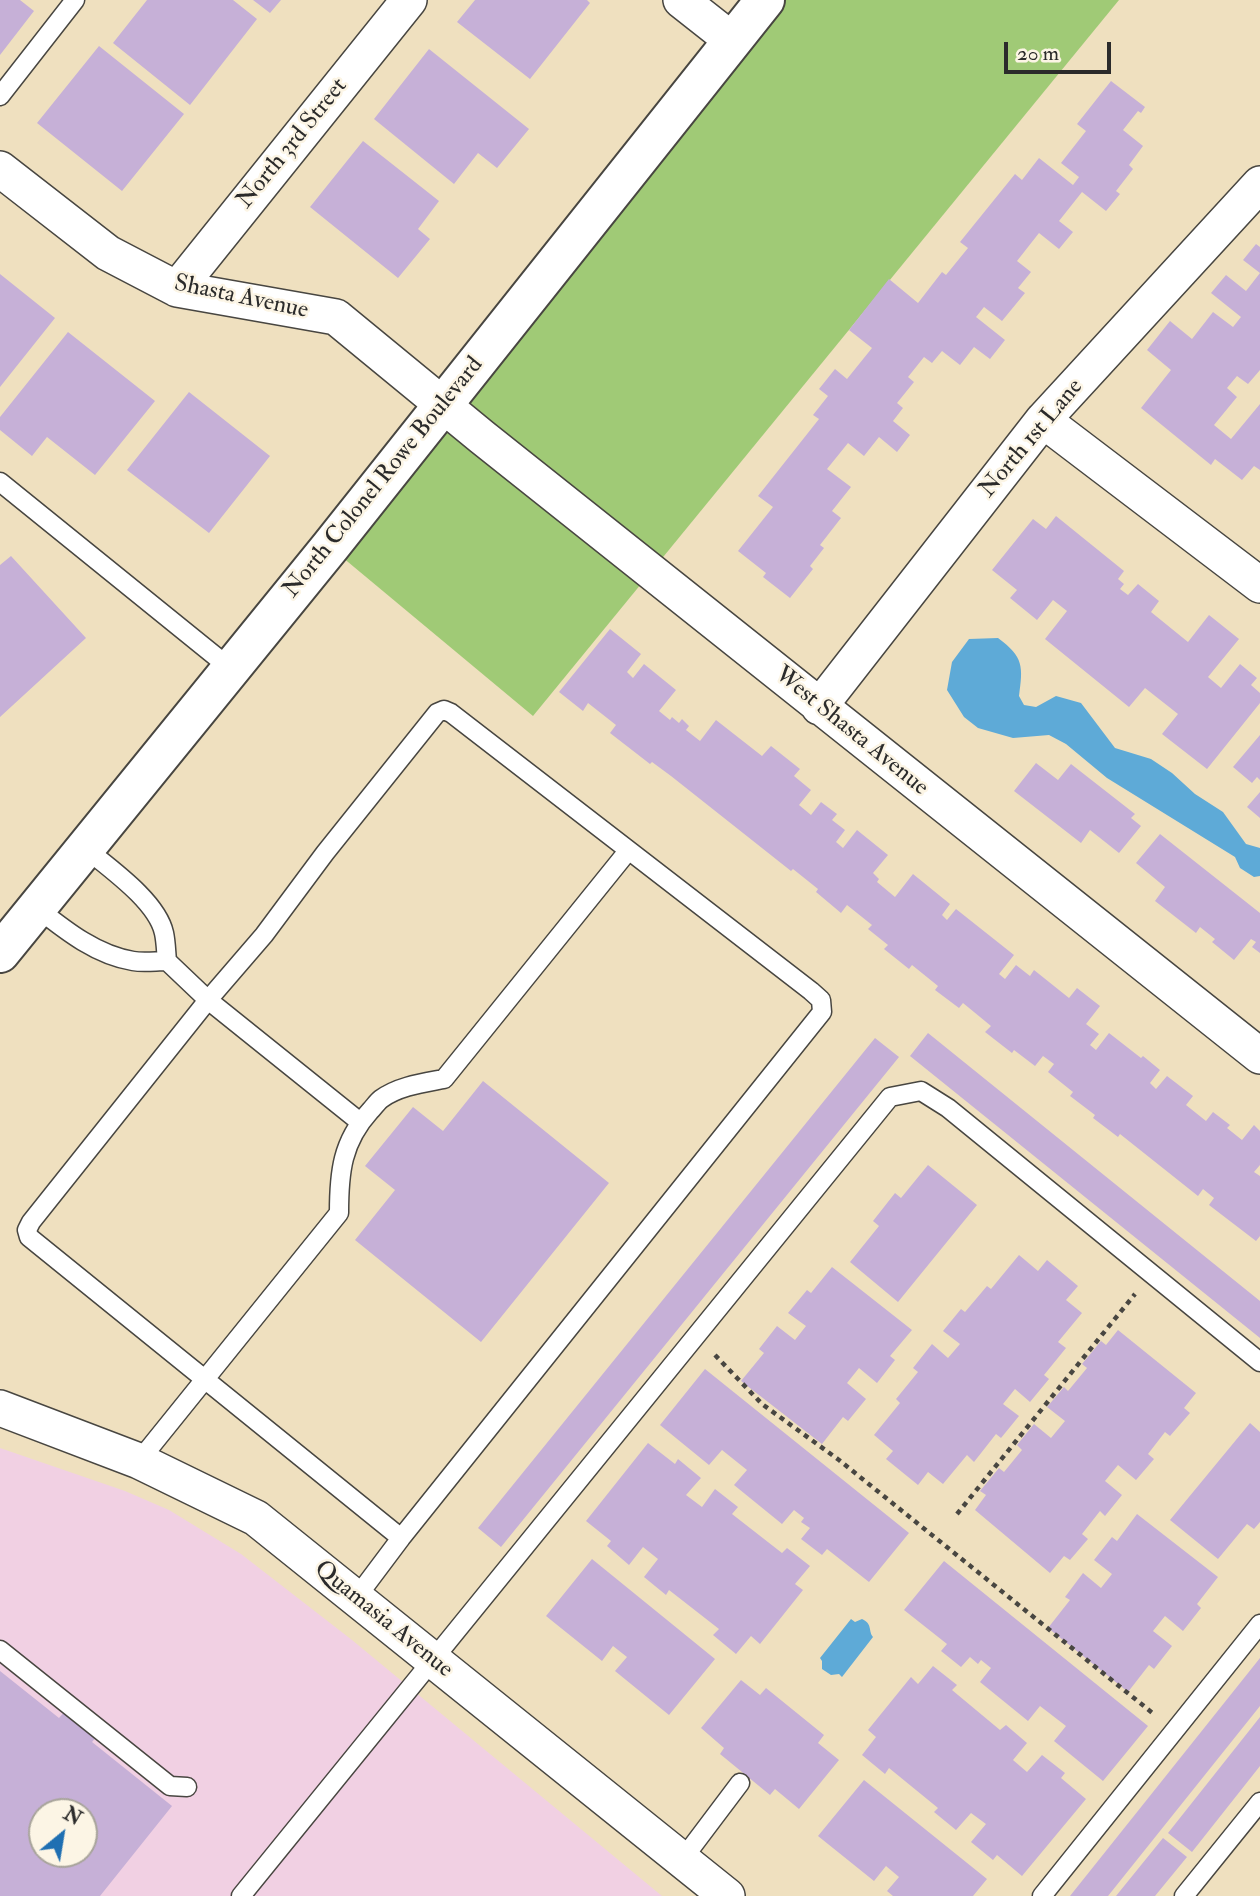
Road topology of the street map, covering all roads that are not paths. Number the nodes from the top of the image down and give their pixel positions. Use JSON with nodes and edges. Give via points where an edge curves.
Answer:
{"nodes":[{"id":1,"x":75,"y":0,"type":"edge"},
{"id":2,"x":409,"y":0,"type":"edge"},
{"id":3,"x":681,"y":0,"type":"edge"},
{"id":4,"x":765,"y":0,"type":"edge"},
{"id":5,"x":733,"y":41,"type":"junction"},
{"id":6,"x":0,"y":96,"type":"edge"},
{"id":7,"x":0,"y":169,"type":"edge"},
{"id":8,"x":1260,"y":184,"type":"edge"},
{"id":9,"x":177,"y":289,"type":"junction"},
{"id":10,"x":443,"y":405,"type":"junction"},
{"id":11,"x":1043,"y":420,"type":"junction"},
{"id":12,"x":0,"y":482,"type":"edge"},
{"id":13,"x":1260,"y":585,"type":"edge"},
{"id":14,"x":230,"y":668,"type":"junction"},
{"id":15,"x":819,"y":706,"type":"junction"},
{"id":16,"x":85,"y":848,"type":"junction"},
{"id":17,"x":628,"y":851,"type":"junction"},
{"id":18,"x":37,"y":908,"type":"junction"},
{"id":19,"x":0,"y":953,"type":"edge"},
{"id":20,"x":167,"y":961,"type":"junction"},
{"id":21,"x":208,"y":1000,"type":"junction"},
{"id":22,"x":1260,"y":1056,"type":"edge"},
{"id":23,"x":360,"y":1122,"type":"junction"},
{"id":24,"x":1260,"y":1362,"type":"edge"},
{"id":25,"x":205,"y":1380,"type":"junction"},
{"id":26,"x":0,"y":1408,"type":"edge"},
{"id":27,"x":139,"y":1461,"type":"junction"},
{"id":28,"x":401,"y":1538,"type":"junction"},
{"id":29,"x":356,"y":1598,"type":"junction"},
{"id":30,"x":1260,"y":1624,"type":"edge"},
{"id":31,"x":0,"y":1650,"type":"edge"},
{"id":32,"x":431,"y":1659,"type":"junction"},
{"id":33,"x":740,"y":1783,"type":"dead end"},
{"id":34,"x":187,"y":1787,"type":"dead end"},
{"id":35,"x":1260,"y":1802,"type":"edge"},
{"id":36,"x":682,"y":1860,"type":"junction"},
{"id":37,"x":241,"y":1896,"type":"edge"},
{"id":38,"x":727,"y":1896,"type":"edge"},
{"id":39,"x":1042,"y":1896,"type":"edge"},
{"id":40,"x":1184,"y":1896,"type":"edge"}],
"edges":[{"from":1,"to":6,"type":"lane"},
{"from":2,"to":9,"type":"street","name":"North 3rd Street"},
{"from":3,"to":5,"type":"street"},
{"from":4,"to":5,"type":"main road","name":"North Colonel Rowe Boulevard"},
{"from":5,"to":10,"type":"main road","name":"North Colonel Rowe Boulevard"},
{"from":7,"to":9,"type":"street","name":"Shasta Avenue","via":[[108,253]]},
{"from":8,"to":11,"type":"street","name":"North 1st Lane"},
{"from":9,"to":10,"type":"street","name":"Shasta Avenue","via":[[335,317]]},
{"from":10,"to":14,"type":"main road","name":"North Colonel Rowe Boulevard"},
{"from":10,"to":15,"type":"street","name":"West Shasta Avenue"},
{"from":11,"to":13,"type":"street"},
{"from":11,"to":15,"type":"street","name":"North 1st Lane"},
{"from":12,"to":14,"type":"lane"},
{"from":14,"to":16,"type":"main road","name":"North Colonel Rowe Boulevard"},
{"from":15,"to":22,"type":"street","name":"West Shasta Avenue"},
{"from":16,"to":18,"type":"main road","name":"North Colonel Rowe Boulevard"},
{"from":16,"to":20,"type":"lane","via":[[121,877],[157,917],[164,932]]},
{"from":17,"to":21,"type":"lane","via":[[444,710],[437,713]]},
{"from":17,"to":23,"type":"lane","via":[[444,1079],[380,1099]]},
{"from":17,"to":28,"type":"lane","via":[[811,991],[821,1000],[822,1012]]},
{"from":18,"to":19,"type":"main road","name":"North Colonel Rowe Boulevard"},
{"from":18,"to":20,"type":"lane","via":[[106,952],[133,961]]},
{"from":20,"to":21,"type":"lane"},
{"from":21,"to":23,"type":"lane"},
{"from":21,"to":25,"type":"lane","via":[[27,1230],[29,1237]]},
{"from":23,"to":25,"type":"lane","via":[[349,1140],[339,1176],[340,1213]]},
{"from":24,"to":32,"type":"lane","via":[[948,1108],[921,1091],[890,1097]]},
{"from":25,"to":27,"type":"lane"},
{"from":25,"to":28,"type":"lane"},
{"from":26,"to":27,"type":"street","name":"Quamasia Avenue"},
{"from":27,"to":29,"type":"street","name":"Quamasia Avenue","via":[[256,1518]]},
{"from":28,"to":29,"type":"lane"},
{"from":29,"to":32,"type":"street","name":"Quamasia Avenue"},
{"from":30,"to":39,"type":"lane"},
{"from":31,"to":34,"type":"lane","via":[[170,1786]]},
{"from":32,"to":36,"type":"street","name":"Quamasia Avenue"},
{"from":32,"to":37,"type":"lane"},
{"from":33,"to":36,"type":"lane"},
{"from":35,"to":40,"type":"lane"},
{"from":36,"to":38,"type":"street","name":"Quamasia Avenue"}]}
